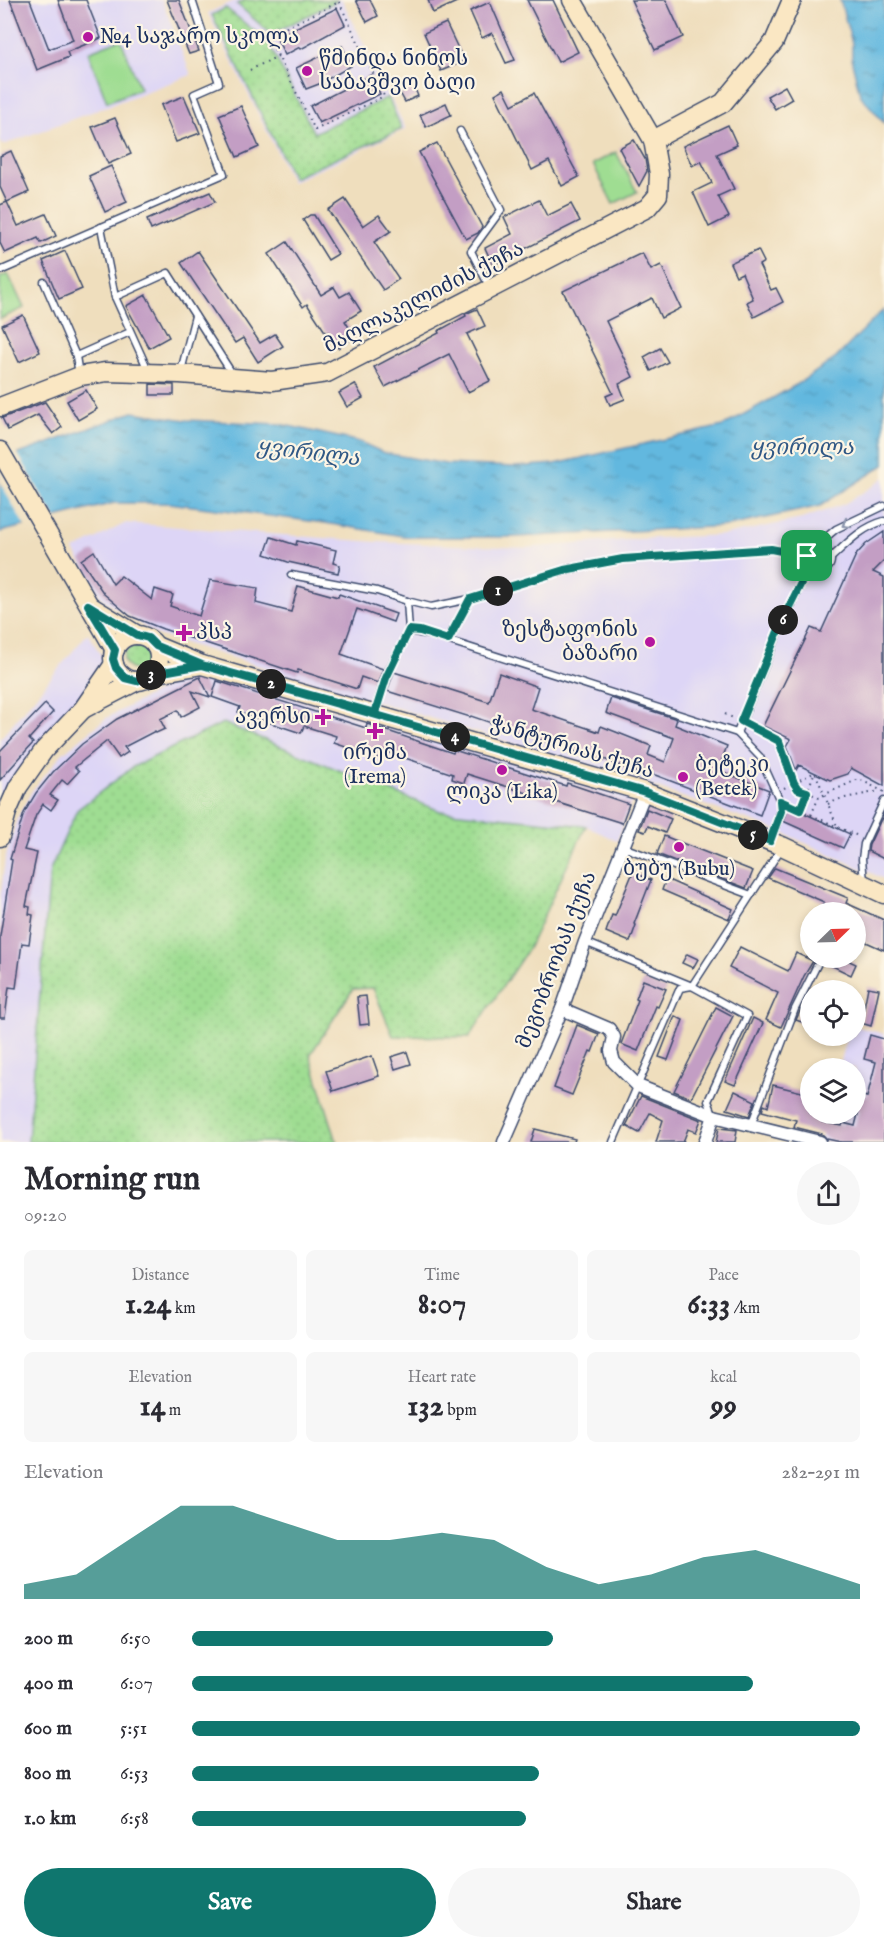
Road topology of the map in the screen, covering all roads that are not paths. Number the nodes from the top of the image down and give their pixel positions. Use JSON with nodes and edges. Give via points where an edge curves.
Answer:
{"nodes":[{"id":1,"x":192,"y":0,"type":"edge"},
{"id":2,"x":572,"y":0,"type":"edge"},
{"id":3,"x":792,"y":0,"type":"edge"},
{"id":4,"x":460,"y":131,"type":"dead end"},
{"id":5,"x":653,"y":140,"type":"junction"},
{"id":6,"x":101,"y":227,"type":"junction"},
{"id":7,"x":0,"y":271,"type":"edge"},
{"id":8,"x":44,"y":282,"type":"dead end"},
{"id":9,"x":490,"y":290,"type":"junction"},
{"id":10,"x":115,"y":297,"type":"junction"},
{"id":11,"x":195,"y":316,"type":"junction"},
{"id":12,"x":130,"y":332,"type":"junction"},
{"id":13,"x":76,"y":356,"type":"junction"},
{"id":14,"x":150,"y":373,"type":"junction"},
{"id":15,"x":180,"y":374,"type":"junction"},
{"id":16,"x":80,"y":376,"type":"junction"},
{"id":17,"x":234,"y":378,"type":"junction"},
{"id":18,"x":0,"y":407,"type":"edge"},
{"id":19,"x":0,"y":451,"type":"edge"},
{"id":20,"x":884,"y":506,"type":"edge"},
{"id":21,"x":884,"y":521,"type":"edge"},
{"id":22,"x":812,"y":549,"type":"junction"},
{"id":23,"x":807,"y":556,"type":"junction"},
{"id":24,"x":831,"y":558,"type":"junction"},
{"id":25,"x":809,"y":567,"type":"junction"},
{"id":26,"x":291,"y":574,"type":"dead end"},
{"id":27,"x":470,"y":599,"type":"junction"},
{"id":28,"x":407,"y":601,"type":"junction"},
{"id":29,"x":88,"y":605,"type":"junction"},
{"id":30,"x":409,"y":630,"type":"junction"},
{"id":31,"x":137,"y":635,"type":"junction"},
{"id":32,"x":448,"y":640,"type":"junction"},
{"id":33,"x":156,"y":646,"type":"junction"},
{"id":34,"x":114,"y":657,"type":"junction"},
{"id":35,"x":202,"y":665,"type":"junction"},
{"id":36,"x":145,"y":678,"type":"junction"},
{"id":37,"x":83,"y":709,"type":"junction"},
{"id":38,"x":375,"y":713,"type":"junction"},
{"id":39,"x":737,"y":733,"type":"junction"},
{"id":40,"x":645,"y":792,"type":"junction"},
{"id":41,"x":884,"y":801,"type":"edge"},
{"id":42,"x":0,"y":837,"type":"edge"},
{"id":43,"x":776,"y":844,"type":"junction"},
{"id":44,"x":622,"y":847,"type":"junction"},
{"id":45,"x":864,"y":885,"type":"junction"},
{"id":46,"x":884,"y":894,"type":"edge"},
{"id":47,"x":751,"y":895,"type":"junction"},
{"id":48,"x":585,"y":942,"type":"junction"},
{"id":49,"x":816,"y":968,"type":"edge"},
{"id":50,"x":692,"y":986,"type":"junction"},
{"id":51,"x":562,"y":1009,"type":"junction"},
{"id":52,"x":638,"y":1086,"type":"junction"},
{"id":53,"x":714,"y":1116,"type":"junction"},
{"id":54,"x":751,"y":1125,"type":"junction"},
{"id":55,"x":504,"y":1142,"type":"edge"},
{"id":56,"x":613,"y":1142,"type":"edge"},
{"id":57,"x":705,"y":1142,"type":"edge"},
{"id":58,"x":820,"y":1142,"type":"edge"}],
"edges":[{"from":1,"to":6,"type":"lane","via":[[219,83],[194,94],[224,174]]},
{"from":2,"to":5,"type":"street"},
{"from":3,"to":5,"type":"street","via":[[774,42],[723,102]]},
{"from":4,"to":9,"type":"lane","via":[[501,210],[471,251]]},
{"from":5,"to":9,"type":"street","name":"მაღლაკელიძის ქუჩა","via":[[658,195],[647,208]]},
{"from":6,"to":7,"type":"lane"},
{"from":6,"to":10,"type":"lane"},
{"from":8,"to":13,"type":"lane"},
{"from":9,"to":17,"type":"street","name":"მაღლაკელიძის ქუჩა","via":[[327,373],[272,381]]},
{"from":10,"to":11,"type":"lane","via":[[168,273]]},
{"from":10,"to":12,"type":"lane"},
{"from":11,"to":15,"type":"lane"},
{"from":11,"to":17,"type":"lane"},
{"from":12,"to":13,"type":"lane"},
{"from":12,"to":14,"type":"lane"},
{"from":13,"to":16,"type":"lane"},
{"from":14,"to":15,"type":"street","name":"მაღლაკელიძის ქუჩა"},
{"from":14,"to":16,"type":"street","name":"მაღლაკელიძის ქუჩა"},
{"from":15,"to":17,"type":"street","name":"მაღლაკელიძის ქუჩა"},
{"from":16,"to":18,"type":"street","name":"მაღლაკელიძის ქუჩა"},
{"from":19,"to":29,"type":"street"},
{"from":20,"to":22,"type":"lane","one_way":true,"via":[[836,529]]},
{"from":21,"to":24,"type":"lane","via":[[867,527]]},
{"from":22,"to":23,"type":"lane"},
{"from":22,"to":24,"type":"lane","via":[[823,548]]},
{"from":23,"to":25,"type":"lane"},
{"from":23,"to":27,"type":"lane","via":[[771,549],[623,559],[564,570]]},
{"from":24,"to":25,"type":"lane","via":[[829,567],[823,571]]},
{"from":25,"to":39,"type":"lane","via":[[784,617]]},
{"from":26,"to":28,"type":"lane"},
{"from":27,"to":28,"type":"lane","via":[[431,608]]},
{"from":27,"to":32,"type":"lane"},
{"from":28,"to":30,"type":"lane"},
{"from":29,"to":31,"type":"street"},
{"from":29,"to":34,"type":"street"},
{"from":30,"to":32,"type":"lane"},
{"from":30,"to":38,"type":"lane","via":[[386,678]]},
{"from":31,"to":33,"type":"street"},
{"from":31,"to":34,"type":"street","via":[[126,637]]},
{"from":32,"to":39,"type":"lane"},
{"from":33,"to":35,"type":"street","name":"ჭანტურიას ქუჩა"},
{"from":33,"to":36,"type":"street","via":[[158,664]]},
{"from":34,"to":36,"type":"street","via":[[118,672],[125,678]]},
{"from":34,"to":37,"type":"street"},
{"from":35,"to":36,"type":"street","name":"ჭანტურიას ქუჩა"},
{"from":35,"to":38,"type":"street","name":"ჭანტურიას ქუჩა"},
{"from":36,"to":37,"type":"street","name":"ჭანტურიას ქუჩა"},
{"from":37,"to":42,"type":"street","via":[[44,750],[18,787]]},
{"from":38,"to":40,"type":"street","name":"ჭანტურიას ქუჩა"},
{"from":39,"to":43,"type":"lane","via":[[760,757],[777,791],[781,811]]},
{"from":40,"to":43,"type":"street","name":"ჭანტურიას ქუჩა"},
{"from":40,"to":44,"type":"street","name":"მეგობრობას ქუჩა"},
{"from":41,"to":45,"type":"lane","via":[[866,839],[862,859]]},
{"from":43,"to":45,"type":"street","name":"ჭანტურიას ქუჩა"},
{"from":43,"to":47,"type":"lane"},
{"from":44,"to":47,"type":"lane"},
{"from":44,"to":48,"type":"street","name":"მეგობრობას ქუჩა"},
{"from":45,"to":46,"type":"street","name":"ჭანტურიას ქუჩა"},
{"from":47,"to":50,"type":"lane"},
{"from":48,"to":50,"type":"lane"},
{"from":48,"to":51,"type":"street","name":"მეგობრობას ქუჩა"},
{"from":49,"to":54,"type":"lane","via":[[795,1009]]},
{"from":50,"to":52,"type":"lane","via":[[680,988]]},
{"from":50,"to":53,"type":"lane","via":[[747,1016],[708,1101]]},
{"from":51,"to":52,"type":"street","via":[[609,1029],[614,1037],[614,1062]]},
{"from":51,"to":55,"type":"street","name":"მეგობრობას ქუჩა"},
{"from":52,"to":53,"type":"street"},
{"from":52,"to":56,"type":"lane"},
{"from":53,"to":54,"type":"street"},
{"from":53,"to":57,"type":"street"},
{"from":54,"to":58,"type":"street"}]}
